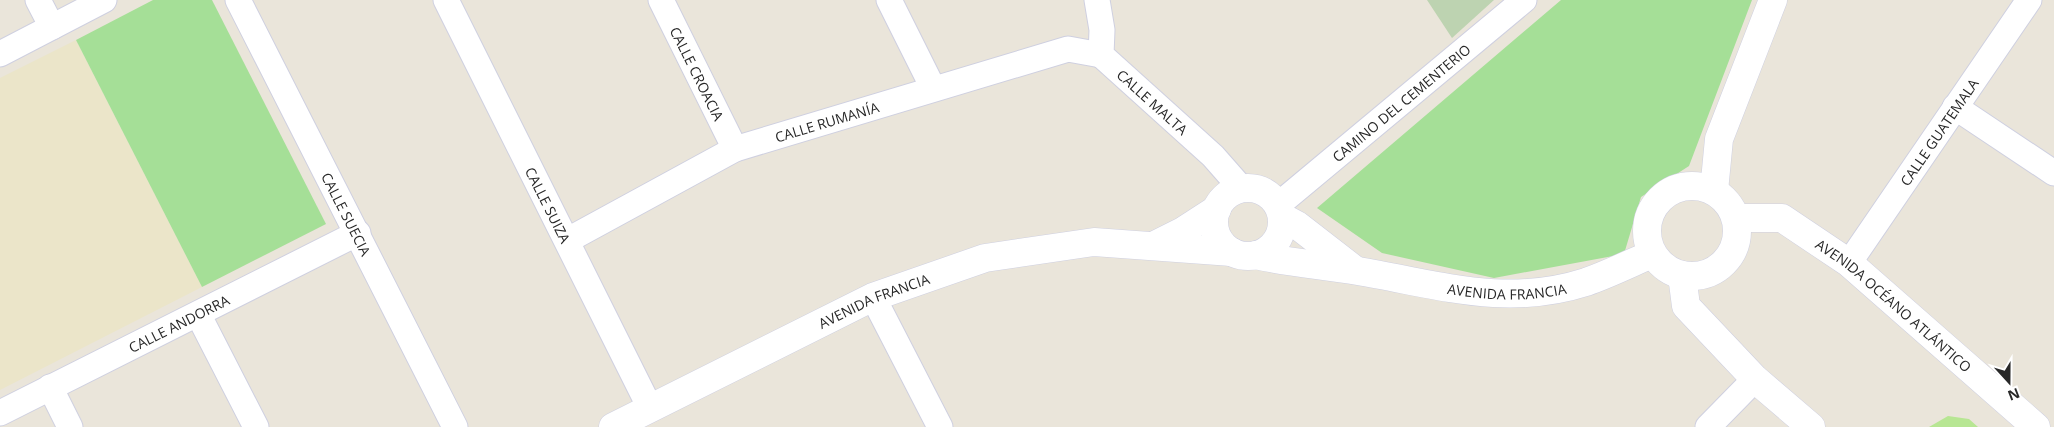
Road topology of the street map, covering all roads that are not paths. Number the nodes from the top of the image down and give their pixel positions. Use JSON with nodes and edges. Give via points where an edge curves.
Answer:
{"nodes":[{"id":1,"x":38,"y":0,"type":"edge"},
{"id":2,"x":104,"y":0,"type":"edge"},
{"id":3,"x":238,"y":0,"type":"edge"},
{"id":4,"x":446,"y":0,"type":"edge"},
{"id":5,"x":661,"y":0,"type":"edge"},
{"id":6,"x":889,"y":0,"type":"edge"},
{"id":7,"x":1098,"y":0,"type":"edge"},
{"id":8,"x":1524,"y":0,"type":"edge"},
{"id":9,"x":1773,"y":0,"type":"edge"},
{"id":10,"x":2029,"y":0,"type":"edge"},
{"id":11,"x":52,"y":27,"type":"junction"},
{"id":12,"x":0,"y":54,"type":"edge"},
{"id":13,"x":1101,"y":55,"type":"junction"},
{"id":14,"x":934,"y":88,"type":"junction"},
{"id":15,"x":1955,"y":107,"type":"junction"},
{"id":16,"x":735,"y":149,"type":"junction"},
{"id":17,"x":2054,"y":173,"type":"edge"},
{"id":18,"x":1242,"y":189,"type":"junction"},
{"id":19,"x":1714,"y":191,"type":"junction"},
{"id":20,"x":1217,"y":209,"type":"junction"},
{"id":21,"x":1280,"y":211,"type":"junction"},
{"id":22,"x":1736,"y":218,"type":"junction"},
{"id":23,"x":358,"y":233,"type":"junction"},
{"id":24,"x":568,"y":240,"type":"junction"},
{"id":25,"x":1155,"y":245,"type":"junction"},
{"id":26,"x":1244,"y":253,"type":"junction"},
{"id":27,"x":1652,"y":254,"type":"junction"},
{"id":28,"x":1849,"y":263,"type":"junction"},
{"id":29,"x":1356,"y":271,"type":"junction"},
{"id":30,"x":1682,"y":275,"type":"junction"},
{"id":31,"x":873,"y":297,"type":"junction"},
{"id":32,"x":198,"y":314,"type":"junction"},
{"id":33,"x":1755,"y":379,"type":"junction"},
{"id":34,"x":50,"y":388,"type":"junction"},
{"id":35,"x":650,"y":408,"type":"junction"},
{"id":36,"x":0,"y":413,"type":"edge"},
{"id":37,"x":70,"y":427,"type":"edge"},
{"id":38,"x":256,"y":427,"type":"edge"},
{"id":39,"x":455,"y":427,"type":"edge"},
{"id":40,"x":613,"y":427,"type":"edge"},
{"id":41,"x":940,"y":427,"type":"edge"},
{"id":42,"x":1708,"y":427,"type":"edge"},
{"id":43,"x":1811,"y":427,"type":"edge"},
{"id":44,"x":2036,"y":427,"type":"edge"}],
"edges":[{"from":1,"to":11,"type":"street"},
{"from":2,"to":11,"type":"street"},
{"from":3,"to":23,"type":"street","name":"CALLE SUECIA"},
{"from":4,"to":24,"type":"street","name":"CALLE SUIZA"},
{"from":5,"to":16,"type":"street","name":"CALLE CROACIA"},
{"from":6,"to":14,"type":"street"},
{"from":7,"to":13,"type":"street"},
{"from":8,"to":21,"type":"street","name":"CAMINO DEL CEMENTERIO"},
{"from":9,"to":19,"type":"street","via":[[1719,139]]},
{"from":10,"to":15,"type":"street","name":"CALLE GUATEMALA"},
{"from":11,"to":12,"type":"street"},
{"from":13,"to":14,"type":"street","name":"CALLE RUMANÍA","via":[[1068,49]]},
{"from":13,"to":18,"type":"street","name":"CALLE MALTA","via":[[1213,156]]},
{"from":14,"to":16,"type":"street","name":"CALLE RUMANÍA"},
{"from":15,"to":17,"type":"street"},
{"from":15,"to":28,"type":"street","name":"CALLE GUATEMALA"},
{"from":16,"to":24,"type":"street","name":"CALLE RUMANÍA"},
{"from":18,"to":20,"type":"street","via":[[1231,192]]},
{"from":18,"to":21,"type":"street","via":[[1263,191]]},
{"from":19,"to":22,"type":"street"},
{"from":19,"to":27,"type":"street","via":[[1701,186],[1683,186],[1670,190],[1657,201],[1646,229]]},
{"from":20,"to":25,"type":"street","name":"AVENIDA FRANCIA","via":[[1183,232]]},
{"from":20,"to":26,"type":"street","via":[[1214,219],[1224,246]]},
{"from":21,"to":26,"type":"street","via":[[1282,227],[1273,244]]},
{"from":21,"to":29,"type":"street","name":"AVENIDA FRANCIA"},
{"from":22,"to":28,"type":"street","name":"AVENIDA OCÉANO ATLÁNTICO","via":[[1782,218]]},
{"from":22,"to":30,"type":"street","via":[[1738,232],[1727,259],[1717,269],[1696,276]]},
{"from":23,"to":32,"type":"street","name":"CALLE ANDORRA"},
{"from":23,"to":39,"type":"street","name":"CALLE SUECIA"},
{"from":24,"to":35,"type":"street","name":"CALLE SUIZA"},
{"from":25,"to":26,"type":"street","name":"AVENIDA FRANCIA"},
{"from":25,"to":31,"type":"street","name":"AVENIDA FRANCIA","via":[[1094,242],[985,258]]},
{"from":26,"to":29,"type":"street","name":"AVENIDA FRANCIA"},
{"from":27,"to":29,"type":"street","name":"AVENIDA FRANCIA","via":[[1586,282],[1528,294],[1474,293]]},
{"from":27,"to":30,"type":"street","via":[[1660,263]]},
{"from":28,"to":44,"type":"street","name":"AVENIDA OCÉANO ATLÁNTICO"},
{"from":30,"to":33,"type":"street","via":[[1686,306]]},
{"from":31,"to":35,"type":"street","name":"AVENIDA FRANCIA"},
{"from":31,"to":41,"type":"street"},
{"from":32,"to":34,"type":"street","name":"CALLE ANDORRA"},
{"from":32,"to":38,"type":"street"},
{"from":33,"to":42,"type":"street"},
{"from":33,"to":43,"type":"street"},
{"from":34,"to":36,"type":"street","name":"CALLE ANDORRA"},
{"from":34,"to":37,"type":"street"},
{"from":35,"to":40,"type":"street","name":"AVENIDA FRANCIA"}]}
